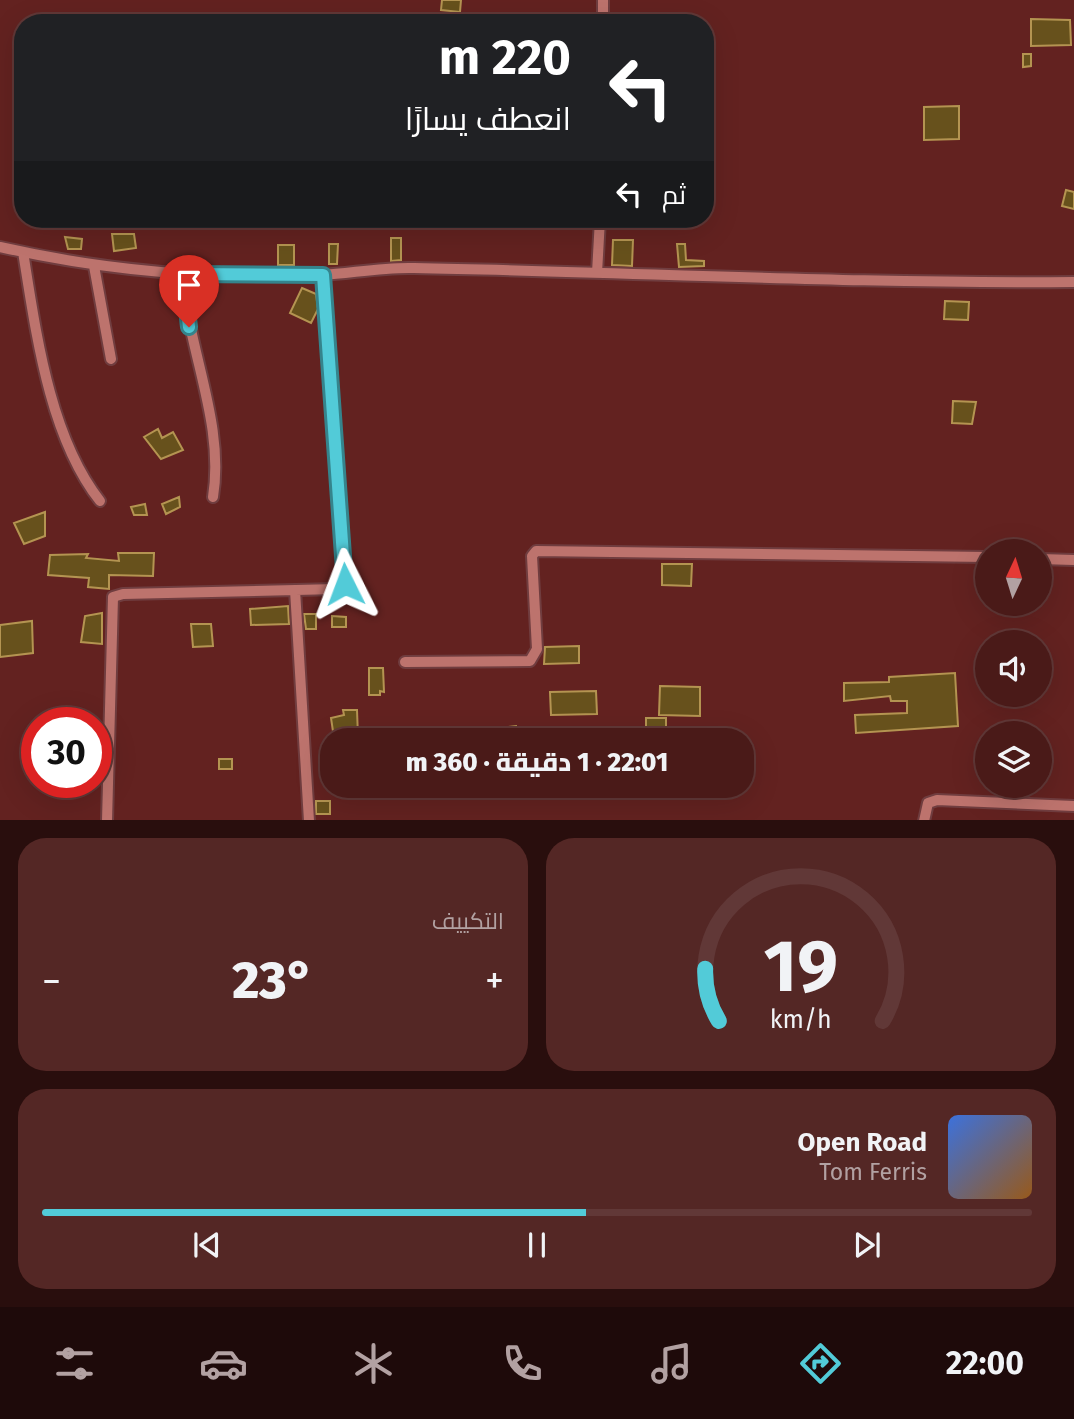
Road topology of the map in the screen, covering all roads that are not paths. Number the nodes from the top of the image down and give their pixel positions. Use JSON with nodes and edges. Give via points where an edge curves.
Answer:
{"nodes":[{"id":1,"x":600,"y":228,"type":"edge"},
{"id":2,"x":0,"y":247,"type":"edge"},
{"id":3,"x":23,"y":252,"type":"junction"},
{"id":4,"x":94,"y":266,"type":"junction"},
{"id":5,"x":597,"y":273,"type":"junction"},
{"id":6,"x":183,"y":274,"type":"junction"},
{"id":7,"x":323,"y":275,"type":"junction"},
{"id":8,"x":1074,"y":282,"type":"edge"},
{"id":9,"x":111,"y":359,"type":"dead end"},
{"id":10,"x":213,"y":496,"type":"dead end"},
{"id":11,"x":100,"y":501,"type":"dead end"},
{"id":12,"x":975,"y":557,"type":"edge"},
{"id":13,"x":1052,"y":559,"type":"edge"},
{"id":14,"x":1074,"y":560,"type":"edge"},
{"id":15,"x":295,"y":590,"type":"junction"},
{"id":16,"x":405,"y":662,"type":"dead end"},
{"id":17,"x":1074,"y":806,"type":"edge"},
{"id":18,"x":107,"y":820,"type":"edge"},
{"id":19,"x":309,"y":820,"type":"edge"},
{"id":20,"x":924,"y":820,"type":"edge"}],
"edges":[{"from":1,"to":5,"type":"street"},
{"from":2,"to":3,"type":"street"},
{"from":3,"to":4,"type":"street"},
{"from":3,"to":11,"type":"street","via":[[33,317],[59,422],[75,463]]},
{"from":4,"to":6,"type":"street"},
{"from":4,"to":9,"type":"street"},
{"from":5,"to":7,"type":"street","via":[[381,268]]},
{"from":5,"to":8,"type":"street"},
{"from":6,"to":7,"type":"street"},
{"from":6,"to":10,"type":"street","via":[[185,306],[216,444]]},
{"from":7,"to":15,"type":"street","via":[[346,580],[337,589]]},
{"from":12,"to":16,"type":"street","via":[[536,551],[532,556],[535,657],[530,661]]},
{"from":13,"to":14,"type":"street"},
{"from":15,"to":18,"type":"street","via":[[113,597]]},
{"from":15,"to":19,"type":"street"},
{"from":17,"to":20,"type":"street","via":[[937,800],[928,803]]}]}
